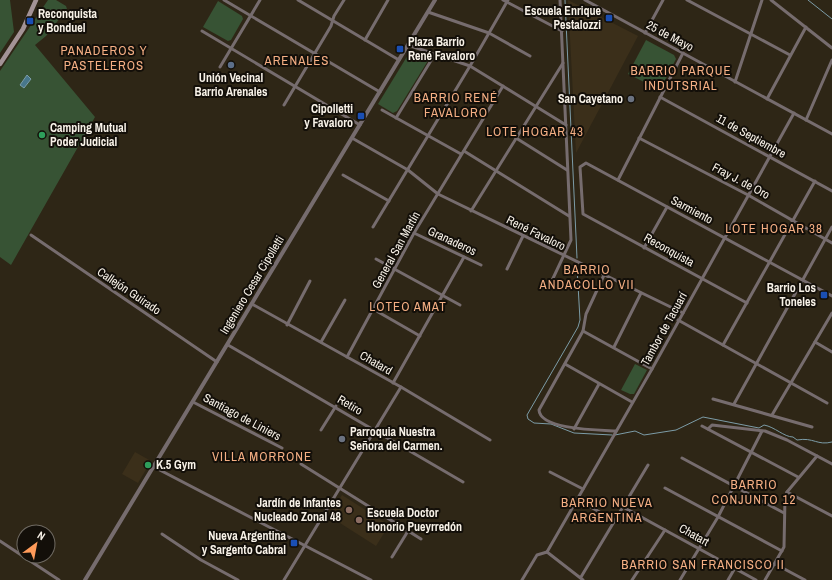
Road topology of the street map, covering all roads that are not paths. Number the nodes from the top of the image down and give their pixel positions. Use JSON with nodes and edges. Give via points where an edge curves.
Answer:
{"nodes":[{"id":1,"x":35,"y":0,"type":"edge"},
{"id":2,"x":224,"y":0,"type":"edge"},
{"id":3,"x":260,"y":0,"type":"edge"},
{"id":4,"x":298,"y":0,"type":"edge"},
{"id":5,"x":344,"y":0,"type":"edge"},
{"id":6,"x":388,"y":0,"type":"edge"},
{"id":7,"x":435,"y":0,"type":"edge"},
{"id":8,"x":503,"y":0,"type":"edge"},
{"id":9,"x":560,"y":0,"type":"edge"},
{"id":10,"x":585,"y":0,"type":"edge"},
{"id":11,"x":662,"y":0,"type":"edge"},
{"id":12,"x":687,"y":0,"type":"edge"},
{"id":13,"x":762,"y":0,"type":"edge"},
{"id":14,"x":771,"y":0,"type":"edge"},
{"id":15,"x":507,"y":1,"type":"edge"},
{"id":16,"x":428,"y":12,"type":"junction"},
{"id":17,"x":251,"y":16,"type":"junction"},
{"id":18,"x":333,"y":21,"type":"junction"},
{"id":19,"x":806,"y":27,"type":"junction"},
{"id":20,"x":202,"y":31,"type":"dead end"},
{"id":21,"x":562,"y":31,"type":"junction"},
{"id":22,"x":489,"y":33,"type":"junction"},
{"id":23,"x":645,"y":33,"type":"junction"},
{"id":24,"x":751,"y":34,"type":"junction"},
{"id":25,"x":365,"y":40,"type":"junction"},
{"id":26,"x":408,"y":45,"type":"junction"},
{"id":27,"x":231,"y":48,"type":"junction"},
{"id":28,"x":832,"y":48,"type":"edge"},
{"id":29,"x":683,"y":53,"type":"junction"},
{"id":30,"x":314,"y":54,"type":"junction"},
{"id":31,"x":435,"y":54,"type":"junction"},
{"id":32,"x":790,"y":55,"type":"junction"},
{"id":33,"x":530,"y":56,"type":"dead end"},
{"id":34,"x":399,"y":60,"type":"junction"},
{"id":35,"x":832,"y":60,"type":"edge"},
{"id":36,"x":564,"y":62,"type":"junction"},
{"id":37,"x":0,"y":64,"type":"edge"},
{"id":38,"x":470,"y":66,"type":"junction"},
{"id":39,"x":220,"y":67,"type":"dead end"},
{"id":40,"x":735,"y":82,"type":"junction"},
{"id":41,"x":295,"y":86,"type":"junction"},
{"id":42,"x":503,"y":86,"type":"junction"},
{"id":43,"x":380,"y":92,"type":"junction"},
{"id":44,"x":660,"y":97,"type":"junction"},
{"id":45,"x":767,"y":99,"type":"junction"},
{"id":46,"x":284,"y":104,"type":"dead end"},
{"id":47,"x":536,"y":106,"type":"junction"},
{"id":48,"x":382,"y":110,"type":"dead end"},
{"id":49,"x":794,"y":114,"type":"junction"},
{"id":50,"x":396,"y":118,"type":"junction"},
{"id":51,"x":806,"y":120,"type":"junction"},
{"id":52,"x":360,"y":125,"type":"junction"},
{"id":53,"x":566,"y":125,"type":"junction"},
{"id":54,"x":832,"y":134,"type":"edge"},
{"id":55,"x":428,"y":137,"type":"junction"},
{"id":56,"x":352,"y":138,"type":"junction"},
{"id":57,"x":516,"y":138,"type":"junction"},
{"id":58,"x":639,"y":138,"type":"junction"},
{"id":59,"x":464,"y":151,"type":"junction"},
{"id":60,"x":461,"y":154,"type":"junction"},
{"id":61,"x":770,"y":156,"type":"junction"},
{"id":62,"x":408,"y":170,"type":"junction"},
{"id":63,"x":496,"y":171,"type":"junction"},
{"id":64,"x":567,"y":171,"type":"junction"},
{"id":65,"x":343,"y":175,"type":"dead end"},
{"id":66,"x":618,"y":180,"type":"junction"},
{"id":67,"x":815,"y":181,"type":"junction"},
{"id":68,"x":832,"y":190,"type":"edge"},
{"id":69,"x":438,"y":194,"type":"junction"},
{"id":70,"x":748,"y":195,"type":"junction"},
{"id":71,"x":389,"y":201,"type":"junction"},
{"id":72,"x":668,"y":207,"type":"junction"},
{"id":73,"x":471,"y":211,"type":"junction"},
{"id":74,"x":583,"y":214,"type":"joint"},
{"id":75,"x":569,"y":216,"type":"junction"},
{"id":76,"x":793,"y":221,"type":"junction"},
{"id":77,"x":373,"y":227,"type":"dead end"},
{"id":78,"x":832,"y":227,"type":"edge"},
{"id":79,"x":414,"y":234,"type":"junction"},
{"id":80,"x":31,"y":235,"type":"dead end"},
{"id":81,"x":523,"y":236,"type":"junction"},
{"id":82,"x":725,"y":237,"type":"junction"},
{"id":83,"x":826,"y":239,"type":"junction"},
{"id":84,"x":832,"y":243,"type":"edge"},
{"id":85,"x":644,"y":248,"type":"junction"},
{"id":86,"x":563,"y":256,"type":"junction"},
{"id":87,"x":464,"y":257,"type":"junction"},
{"id":88,"x":376,"y":259,"type":"dead end"},
{"id":89,"x":770,"y":262,"type":"junction"},
{"id":90,"x":481,"y":265,"type":"dead end"},
{"id":91,"x":394,"y":269,"type":"junction"},
{"id":92,"x":507,"y":269,"type":"dead end"},
{"id":93,"x":604,"y":275,"type":"junction"},
{"id":94,"x":702,"y":279,"type":"junction"},
{"id":95,"x":803,"y":280,"type":"junction"},
{"id":96,"x":310,"y":282,"type":"dead end"},
{"id":97,"x":548,"y":289,"type":"dead end"},
{"id":98,"x":642,"y":293,"type":"junction"},
{"id":99,"x":442,"y":295,"type":"junction"},
{"id":100,"x":832,"y":296,"type":"edge"},
{"id":101,"x":345,"y":300,"type":"dead end"},
{"id":102,"x":746,"y":303,"type":"junction"},
{"id":103,"x":252,"y":304,"type":"junction"},
{"id":104,"x":460,"y":305,"type":"dead end"},
{"id":105,"x":373,"y":309,"type":"junction"},
{"id":106,"x":682,"y":313,"type":"junction"},
{"id":107,"x":832,"y":313,"type":"edge"},
{"id":108,"x":678,"y":320,"type":"junction"},
{"id":109,"x":287,"y":325,"type":"junction"},
{"id":110,"x":583,"y":331,"type":"junction"},
{"id":111,"x":420,"y":336,"type":"junction"},
{"id":112,"x":321,"y":342,"type":"junction"},
{"id":113,"x":815,"y":342,"type":"junction"},
{"id":114,"x":228,"y":345,"type":"junction"},
{"id":115,"x":724,"y":345,"type":"junction"},
{"id":116,"x":614,"y":347,"type":"junction"},
{"id":117,"x":832,"y":352,"type":"edge"},
{"id":118,"x":347,"y":357,"type":"junction"},
{"id":119,"x":217,"y":362,"type":"junction"},
{"id":120,"x":565,"y":364,"type":"junction"},
{"id":121,"x":757,"y":364,"type":"junction"},
{"id":122,"x":652,"y":369,"type":"junction"},
{"id":123,"x":393,"y":383,"type":"junction"},
{"id":124,"x":791,"y":383,"type":"junction"},
{"id":125,"x":599,"y":384,"type":"junction"},
{"id":126,"x":401,"y":387,"type":"junction"},
{"id":127,"x":713,"y":399,"type":"dead end"},
{"id":128,"x":193,"y":402,"type":"junction"},
{"id":129,"x":632,"y":402,"type":"junction"},
{"id":130,"x":827,"y":403,"type":"dead end"},
{"id":131,"x":734,"y":404,"type":"junction"},
{"id":132,"x":336,"y":406,"type":"junction"},
{"id":133,"x":772,"y":415,"type":"junction"},
{"id":134,"x":702,"y":426,"type":"dead end"},
{"id":135,"x":812,"y":427,"type":"dead end"},
{"id":136,"x":574,"y":429,"type":"junction"},
{"id":137,"x":708,"y":429,"type":"junction"},
{"id":138,"x":321,"y":430,"type":"dead end"},
{"id":139,"x":375,"y":430,"type":"junction"},
{"id":140,"x":762,"y":431,"type":"junction"},
{"id":141,"x":616,"y":432,"type":"junction"},
{"id":142,"x":490,"y":440,"type":"dead end"},
{"id":143,"x":282,"y":448,"type":"dead end"},
{"id":144,"x":751,"y":452,"type":"junction"},
{"id":145,"x":817,"y":456,"type":"junction"},
{"id":146,"x":682,"y":458,"type":"dead end"},
{"id":147,"x":301,"y":464,"type":"dead end"},
{"id":148,"x":832,"y":464,"type":"edge"},
{"id":149,"x":648,"y":465,"type":"dead end"},
{"id":150,"x":154,"y":467,"type":"junction"},
{"id":151,"x":550,"y":472,"type":"dead end"},
{"id":152,"x":798,"y":477,"type":"junction"},
{"id":153,"x":463,"y":482,"type":"dead end"},
{"id":154,"x":733,"y":487,"type":"junction"},
{"id":155,"x":340,"y":488,"type":"junction"},
{"id":156,"x":665,"y":488,"type":"dead end"},
{"id":157,"x":583,"y":489,"type":"junction"},
{"id":158,"x":787,"y":492,"type":"junction"},
{"id":159,"x":577,"y":499,"type":"junction"},
{"id":160,"x":623,"y":507,"type":"junction"},
{"id":161,"x":784,"y":513,"type":"junction"},
{"id":162,"x":832,"y":516,"type":"edge"},
{"id":163,"x":718,"y":517,"type":"junction"},
{"id":164,"x":614,"y":521,"type":"junction"},
{"id":165,"x":665,"y":530,"type":"junction"},
{"id":166,"x":408,"y":531,"type":"junction"},
{"id":167,"x":162,"y":534,"type":"dead end"},
{"id":168,"x":421,"y":539,"type":"dead end"},
{"id":169,"x":0,"y":541,"type":"edge"},
{"id":170,"x":306,"y":545,"type":"junction"},
{"id":171,"x":699,"y":549,"type":"junction"},
{"id":172,"x":782,"y":551,"type":"junction"},
{"id":173,"x":547,"y":552,"type":"junction"},
{"id":174,"x":392,"y":557,"type":"dead end"},
{"id":175,"x":775,"y":564,"type":"junction"},
{"id":176,"x":735,"y":568,"type":"junction"},
{"id":177,"x":582,"y":579,"type":"edge"},
{"id":178,"x":58,"y":580,"type":"edge"},
{"id":179,"x":85,"y":580,"type":"edge"},
{"id":180,"x":238,"y":580,"type":"edge"},
{"id":181,"x":285,"y":580,"type":"edge"},
{"id":182,"x":371,"y":580,"type":"edge"},
{"id":183,"x":522,"y":580,"type":"edge"},
{"id":184,"x":632,"y":580,"type":"edge"},
{"id":185,"x":680,"y":580,"type":"edge"},
{"id":186,"x":728,"y":580,"type":"edge"},
{"id":187,"x":756,"y":580,"type":"edge"},
{"id":188,"x":765,"y":580,"type":"edge"},
{"id":189,"x":805,"y":580,"type":"edge"}],
"edges":[{"from":1,"to":37,"type":"main road","via":[[23,29]]},
{"from":2,"to":17,"type":"street"},
{"from":3,"to":17,"type":"street"},
{"from":4,"to":18,"type":"street"},
{"from":5,"to":18,"type":"street"},
{"from":6,"to":25,"type":"street"},
{"from":7,"to":16,"type":"street","name":"Ingeniero Cesar Cipolletti"},
{"from":8,"to":15,"type":"street"},
{"from":9,"to":21,"type":"street"},
{"from":10,"to":23,"type":"street","name":"25 de Mayo"},
{"from":11,"to":23,"type":"street"},
{"from":12,"to":24,"type":"street"},
{"from":13,"to":24,"type":"street"},
{"from":14,"to":19,"type":"street"},
{"from":15,"to":21,"type":"street"},
{"from":15,"to":22,"type":"street"},
{"from":16,"to":22,"type":"street"},
{"from":16,"to":26,"type":"street","name":"Ingeniero Cesar Cipolletti"},
{"from":17,"to":27,"type":"street"},
{"from":17,"to":30,"type":"street"},
{"from":18,"to":25,"type":"street"},
{"from":18,"to":30,"type":"street"},
{"from":19,"to":28,"type":"street"},
{"from":19,"to":32,"type":"street"},
{"from":20,"to":27,"type":"street"},
{"from":21,"to":36,"type":"street"},
{"from":22,"to":33,"type":"street"},
{"from":22,"to":38,"type":"street"},
{"from":23,"to":29,"type":"street","name":"25 de Mayo"},
{"from":24,"to":32,"type":"street"},
{"from":24,"to":40,"type":"street"},
{"from":25,"to":34,"type":"street"},
{"from":26,"to":31,"type":"street"},
{"from":26,"to":34,"type":"street","name":"Ingeniero Cesar Cipolletti"},
{"from":27,"to":39,"type":"street"},
{"from":27,"to":41,"type":"street"},
{"from":29,"to":40,"type":"street","name":"25 de Mayo"},
{"from":29,"to":44,"type":"street"},
{"from":30,"to":41,"type":"street"},
{"from":30,"to":43,"type":"street"},
{"from":31,"to":38,"type":"street"},
{"from":31,"to":50,"type":"street"},
{"from":32,"to":45,"type":"street"},
{"from":34,"to":43,"type":"street","name":"Ingeniero Cesar Cipolletti"},
{"from":35,"to":51,"type":"street"},
{"from":36,"to":47,"type":"street"},
{"from":36,"to":53,"type":"street"},
{"from":38,"to":42,"type":"street"},
{"from":38,"to":55,"type":"street"},
{"from":40,"to":45,"type":"street","name":"25 de Mayo"},
{"from":41,"to":46,"type":"street"},
{"from":41,"to":52,"type":"street"},
{"from":42,"to":47,"type":"street"},
{"from":42,"to":59,"type":"street","name":"General San Martín"},
{"from":43,"to":52,"type":"street","name":"Ingeniero Cesar Cipolletti"},
{"from":44,"to":58,"type":"street"},
{"from":44,"to":61,"type":"street","name":"11 de Septiembre"},
{"from":45,"to":49,"type":"street","name":"25 de Mayo"},
{"from":47,"to":53,"type":"street"},
{"from":47,"to":57,"type":"street"},
{"from":48,"to":50,"type":"street"},
{"from":49,"to":51,"type":"street","name":"25 de Mayo"},
{"from":49,"to":61,"type":"street","name":"Tambor de Tacuarí"},
{"from":50,"to":55,"type":"street"},
{"from":51,"to":54,"type":"street","name":"25 de Mayo"},
{"from":52,"to":56,"type":"street","name":"Ingeniero Cesar Cipolletti"},
{"from":53,"to":64,"type":"street"},
{"from":55,"to":60,"type":"street"},
{"from":55,"to":62,"type":"street"},
{"from":56,"to":62,"type":"street","name":"René Favaloro"},
{"from":56,"to":103,"type":"street","name":"Ingeniero Cesar Cipolletti"},
{"from":57,"to":63,"type":"street"},
{"from":57,"to":64,"type":"street"},
{"from":58,"to":66,"type":"street"},
{"from":58,"to":70,"type":"street","name":"Fray J. de Oro"},
{"from":59,"to":60,"type":"street","name":"General San Martín"},
{"from":59,"to":63,"type":"street"},
{"from":60,"to":69,"type":"street","name":"General San Martín"},
{"from":61,"to":67,"type":"street","name":"11 de Septiembre"},
{"from":61,"to":70,"type":"street","name":"Tambor de Tacuarí"},
{"from":62,"to":69,"type":"street","name":"René Favaloro"},
{"from":62,"to":71,"type":"street"},
{"from":63,"to":73,"type":"street"},
{"from":63,"to":75,"type":"street"},
{"from":64,"to":75,"type":"street"},
{"from":65,"to":71,"type":"street"},
{"from":66,"to":72,"type":"street","name":"Sarmiento"},
{"from":66,"to":74,"type":"street","name":"Sarmiento","via":[[586,163],[580,167]]},
{"from":67,"to":68,"type":"street","name":"11 de Septiembre"},
{"from":67,"to":76,"type":"street"},
{"from":69,"to":73,"type":"street","name":"René Favaloro"},
{"from":69,"to":79,"type":"street","name":"General San Martín"},
{"from":70,"to":76,"type":"street","name":"Fray J. de Oro"},
{"from":70,"to":82,"type":"street","name":"Tambor de Tacuarí"},
{"from":71,"to":77,"type":"street"},
{"from":72,"to":82,"type":"street","name":"Sarmiento"},
{"from":72,"to":85,"type":"street"},
{"from":73,"to":81,"type":"street","name":"René Favaloro"},
{"from":74,"to":85,"type":"street","name":"Reconquista"},
{"from":75,"to":86,"type":"street","via":[[571,240]]},
{"from":76,"to":83,"type":"street","name":"Fray J. de Oro"},
{"from":76,"to":89,"type":"street"},
{"from":78,"to":83,"type":"street"},
{"from":79,"to":87,"type":"street","name":"Granaderos"},
{"from":79,"to":91,"type":"street","name":"General San Martín"},
{"from":80,"to":119,"type":"street","name":"Callejón Guirado"},
{"from":81,"to":86,"type":"street","name":"René Favaloro"},
{"from":81,"to":92,"type":"street"},
{"from":82,"to":89,"type":"street","name":"Sarmiento"},
{"from":82,"to":94,"type":"street","name":"Tambor de Tacuarí"},
{"from":83,"to":84,"type":"street","name":"Fray J. de Oro"},
{"from":83,"to":95,"type":"street"},
{"from":85,"to":94,"type":"street","name":"Reconquista"},
{"from":86,"to":93,"type":"street","name":"René Favaloro"},
{"from":86,"to":97,"type":"street"},
{"from":87,"to":90,"type":"street","name":"Granaderos"},
{"from":87,"to":99,"type":"street"},
{"from":88,"to":91,"type":"street"},
{"from":89,"to":95,"type":"street","name":"Sarmiento"},
{"from":89,"to":102,"type":"street"},
{"from":91,"to":99,"type":"street"},
{"from":91,"to":105,"type":"street","name":"General San Martín"},
{"from":93,"to":98,"type":"street","name":"René Favaloro"},
{"from":93,"to":110,"type":"street","via":[[586,314]]},
{"from":94,"to":102,"type":"street","name":"Reconquista"},
{"from":94,"to":106,"type":"street","name":"Tambor de Tacuarí"},
{"from":95,"to":100,"type":"street","name":"Sarmiento"},
{"from":95,"to":121,"type":"street"},
{"from":96,"to":109,"type":"street"},
{"from":98,"to":106,"type":"street","name":"René Favaloro"},
{"from":98,"to":116,"type":"street"},
{"from":99,"to":104,"type":"street"},
{"from":99,"to":111,"type":"street"},
{"from":101,"to":112,"type":"street"},
{"from":102,"to":115,"type":"street"},
{"from":103,"to":109,"type":"street","name":"Chatard"},
{"from":103,"to":114,"type":"street","name":"Ingeniero Cesar Cipolletti"},
{"from":105,"to":111,"type":"street"},
{"from":105,"to":118,"type":"street","name":"General San Martín"},
{"from":106,"to":108,"type":"street","name":"Tambor de Tacuarí"},
{"from":107,"to":113,"type":"street"},
{"from":108,"to":115,"type":"street"},
{"from":108,"to":122,"type":"street","name":"Tambor de Tacuarí"},
{"from":109,"to":112,"type":"street","name":"Chatard"},
{"from":110,"to":116,"type":"street"},
{"from":110,"to":120,"type":"street"},
{"from":111,"to":123,"type":"street"},
{"from":112,"to":118,"type":"street","name":"Chatard"},
{"from":113,"to":117,"type":"street"},
{"from":113,"to":124,"type":"street"},
{"from":114,"to":119,"type":"street","name":"Ingeniero Cesar Cipolletti"},
{"from":114,"to":132,"type":"street","name":"Retiro"},
{"from":115,"to":121,"type":"street"},
{"from":116,"to":122,"type":"street"},
{"from":118,"to":123,"type":"street","name":"Chatard"},
{"from":119,"to":128,"type":"street","name":"Ingeniero Cesar Cipolletti"},
{"from":120,"to":125,"type":"street"},
{"from":120,"to":136,"type":"street","via":[[539,414],[543,419]]},
{"from":121,"to":124,"type":"street"},
{"from":121,"to":131,"type":"street"},
{"from":122,"to":129,"type":"street","name":"Tambor de Tacuarí"},
{"from":123,"to":126,"type":"street","name":"Chatard"},
{"from":124,"to":130,"type":"street"},
{"from":124,"to":133,"type":"street"},
{"from":125,"to":129,"type":"street"},
{"from":125,"to":136,"type":"street"},
{"from":126,"to":139,"type":"street"},
{"from":126,"to":142,"type":"street","name":"Chatard"},
{"from":127,"to":131,"type":"street"},
{"from":128,"to":143,"type":"street","name":"Santiago de Liniers"},
{"from":128,"to":150,"type":"street","name":"Ingeniero Cesar Cipolletti"},
{"from":129,"to":141,"type":"street","name":"Tambor de Tacuarí"},
{"from":131,"to":133,"type":"street"},
{"from":132,"to":138,"type":"street"},
{"from":132,"to":139,"type":"street","name":"Retiro"},
{"from":133,"to":135,"type":"street"},
{"from":134,"to":137,"type":"street"},
{"from":136,"to":141,"type":"street"},
{"from":137,"to":140,"type":"street","via":[[712,425]]},
{"from":137,"to":144,"type":"street"},
{"from":139,"to":153,"type":"street","name":"Retiro"},
{"from":139,"to":155,"type":"street"},
{"from":140,"to":144,"type":"street"},
{"from":140,"to":145,"type":"street","via":[[787,440]]},
{"from":141,"to":157,"type":"street","name":"Tambor de Tacuarí"},
{"from":144,"to":152,"type":"street"},
{"from":144,"to":154,"type":"street"},
{"from":145,"to":148,"type":"street"},
{"from":145,"to":152,"type":"street"},
{"from":146,"to":154,"type":"street"},
{"from":147,"to":155,"type":"street"},
{"from":149,"to":160,"type":"street"},
{"from":150,"to":170,"type":"street"},
{"from":150,"to":179,"type":"street","name":"Ingeniero Cesar Cipolletti"},
{"from":151,"to":157,"type":"street"},
{"from":152,"to":158,"type":"street"},
{"from":154,"to":161,"type":"street"},
{"from":154,"to":163,"type":"street"},
{"from":155,"to":166,"type":"street"},
{"from":155,"to":170,"type":"street"},
{"from":156,"to":163,"type":"street"},
{"from":157,"to":159,"type":"street","name":"Tambor de Tacuarí"},
{"from":158,"to":161,"type":"street"},
{"from":158,"to":162,"type":"street"},
{"from":159,"to":164,"type":"street"},
{"from":159,"to":173,"type":"street","name":"Tambor de Tacuarí"},
{"from":160,"to":164,"type":"street"},
{"from":160,"to":165,"type":"street","name":"Chatart"},
{"from":161,"to":172,"type":"street"},
{"from":163,"to":171,"type":"street"},
{"from":163,"to":172,"type":"street"},
{"from":164,"to":177,"type":"street"},
{"from":165,"to":171,"type":"street","name":"Chatart"},
{"from":165,"to":184,"type":"street"},
{"from":166,"to":168,"type":"street"},
{"from":166,"to":174,"type":"street"},
{"from":167,"to":180,"type":"street","via":[[201,560]]},
{"from":169,"to":178,"type":"street"},
{"from":170,"to":181,"type":"street"},
{"from":170,"to":182,"type":"street"},
{"from":171,"to":176,"type":"street","name":"Chatart"},
{"from":171,"to":185,"type":"street"},
{"from":172,"to":175,"type":"street"},
{"from":173,"to":177,"type":"street"},
{"from":173,"to":183,"type":"street","via":[[537,555]]},
{"from":175,"to":188,"type":"street"},
{"from":175,"to":189,"type":"street"},
{"from":176,"to":186,"type":"street"},
{"from":176,"to":187,"type":"street","name":"Chatart"}]}
